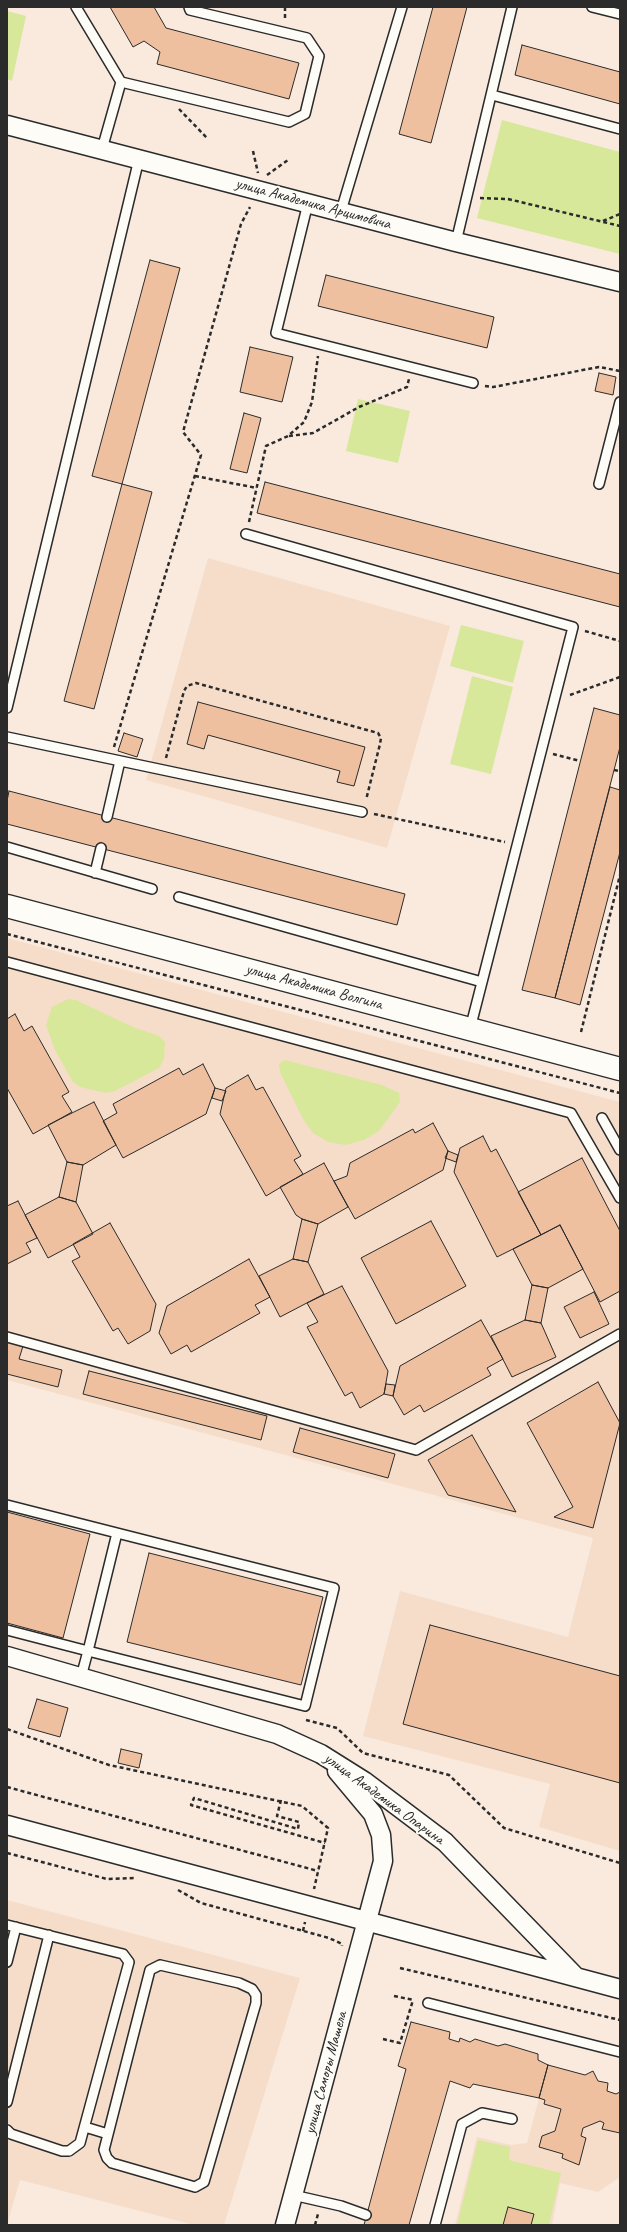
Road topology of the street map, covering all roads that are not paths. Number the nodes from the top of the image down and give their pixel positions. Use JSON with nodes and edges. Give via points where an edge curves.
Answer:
{"nodes":[{"id":1,"x":76,"y":7,"type":"edge"},
{"id":2,"x":188,"y":7,"type":"edge"},
{"id":3,"x":402,"y":7,"type":"edge"},
{"id":4,"x":512,"y":7,"type":"edge"},
{"id":5,"x":592,"y":7,"type":"edge"},
{"id":6,"x":620,"y":14,"type":"edge"},
{"id":7,"x":121,"y":82,"type":"junction"},
{"id":8,"x":492,"y":95,"type":"junction"},
{"id":9,"x":7,"y":125,"type":"edge"},
{"id":10,"x":620,"y":129,"type":"edge"},
{"id":11,"x":102,"y":149,"type":"junction"},
{"id":12,"x":139,"y":159,"type":"junction"},
{"id":13,"x":308,"y":203,"type":"junction"},
{"id":14,"x":341,"y":211,"type":"junction"},
{"id":15,"x":456,"y":242,"type":"junction"},
{"id":16,"x":620,"y":282,"type":"edge"},
{"id":17,"x":473,"y":383,"type":"road end"},
{"id":18,"x":620,"y":402,"type":"edge"},
{"id":19,"x":599,"y":484,"type":"dead end"},
{"id":20,"x":246,"y":534,"type":"road end"},
{"id":21,"x":7,"y":708,"type":"edge"},
{"id":22,"x":7,"y":737,"type":"edge"},
{"id":23,"x":120,"y":761,"type":"junction"},
{"id":24,"x":362,"y":812,"type":"road end"},
{"id":25,"x":108,"y":817,"type":"dead end"},
{"id":26,"x":7,"y":847,"type":"edge"},
{"id":27,"x":101,"y":848,"type":"dead end"},
{"id":28,"x":95,"y":873,"type":"junction"},
{"id":29,"x":152,"y":890,"type":"dead end"},
{"id":30,"x":179,"y":897,"type":"dead end"},
{"id":31,"x":7,"y":906,"type":"edge"},
{"id":32,"x":7,"y":962,"type":"edge"},
{"id":33,"x":482,"y":982,"type":"junction"},
{"id":34,"x":470,"y":1029,"type":"junction"},
{"id":35,"x":620,"y":1069,"type":"edge"},
{"id":36,"x":602,"y":1118,"type":"dead end"},
{"id":37,"x":620,"y":1150,"type":"edge"},
{"id":38,"x":620,"y":1198,"type":"edge"},
{"id":39,"x":620,"y":1334,"type":"edge"},
{"id":40,"x":7,"y":1337,"type":"edge"},
{"id":41,"x":7,"y":1505,"type":"edge"},
{"id":42,"x":117,"y":1533,"type":"junction"},
{"id":43,"x":7,"y":1630,"type":"edge"},
{"id":44,"x":88,"y":1651,"type":"junction"},
{"id":45,"x":7,"y":1656,"type":"edge"},
{"id":46,"x":81,"y":1677,"type":"junction"},
{"id":47,"x":322,"y":1754,"type":"junction"},
{"id":48,"x":7,"y":1825,"type":"edge"},
{"id":49,"x":366,"y":1920,"type":"junction"},
{"id":50,"x":11,"y":1926,"type":"edge"},
{"id":51,"x":49,"y":1935,"type":"junction"},
{"id":52,"x":7,"y":1962,"type":"edge"},
{"id":53,"x":576,"y":1977,"type":"junction"},
{"id":54,"x":620,"y":1989,"type":"edge"},
{"id":55,"x":428,"y":2003,"type":"road end"},
{"id":56,"x":620,"y":2052,"type":"edge"},
{"id":57,"x":7,"y":2101,"type":"edge"},
{"id":58,"x":512,"y":2119,"type":"dead end"},
{"id":59,"x":85,"y":2127,"type":"junction"},
{"id":60,"x":7,"y":2130,"type":"edge"},
{"id":61,"x":108,"y":2134,"type":"junction"},
{"id":62,"x":293,"y":2195,"type":"junction"},
{"id":63,"x":366,"y":2215,"type":"dead end"},
{"id":64,"x":285,"y":2225,"type":"edge"},
{"id":65,"x":435,"y":2225,"type":"edge"}],
"edges":[{"from":1,"to":7,"type":"lane"},
{"from":2,"to":7,"type":"lane","via":[[190,10],[307,38],[319,56],[305,114],[289,122]]},
{"from":3,"to":14,"type":"lane"},
{"from":4,"to":8,"type":"lane"},
{"from":5,"to":6,"type":"lane"},
{"from":7,"to":11,"type":"lane"},
{"from":8,"to":10,"type":"lane"},
{"from":8,"to":15,"type":"lane"},
{"from":9,"to":11,"type":"street","name":"улица Академика Арцимовича"},
{"from":11,"to":12,"type":"street","name":"улица Академика Арцимовича"},
{"from":12,"to":13,"type":"street","name":"улица Академика Арцимовича"},
{"from":12,"to":21,"type":"lane"},
{"from":13,"to":14,"type":"street","name":"улица Академика Арцимовича"},
{"from":13,"to":17,"type":"lane","via":[[276,333]]},
{"from":14,"to":15,"type":"street","name":"улица Академика Арцимовича"},
{"from":15,"to":16,"type":"street","name":"улица Академика Арцимовича"},
{"from":18,"to":19,"type":"lane"},
{"from":20,"to":33,"type":"lane","via":[[572,627]]},
{"from":22,"to":23,"type":"lane"},
{"from":23,"to":24,"type":"lane"},
{"from":23,"to":25,"type":"lane"},
{"from":26,"to":28,"type":"lane"},
{"from":27,"to":28,"type":"lane"},
{"from":28,"to":29,"type":"lane"},
{"from":30,"to":33,"type":"lane"},
{"from":31,"to":34,"type":"street","name":"улица Академика Волгина"},
{"from":32,"to":38,"type":"lane","via":[[572,1113]]},
{"from":33,"to":34,"type":"lane"},
{"from":34,"to":35,"type":"street","name":"улица Академика Волгина"},
{"from":36,"to":37,"type":"lane"},
{"from":39,"to":40,"type":"lane","via":[[416,1450]]},
{"from":41,"to":42,"type":"lane"},
{"from":42,"to":44,"type":"lane"},
{"from":42,"to":44,"type":"lane","via":[[334,1588],[307,1698],[305,1706]]},
{"from":43,"to":44,"type":"lane"},
{"from":44,"to":46,"type":"lane"},
{"from":45,"to":46,"type":"street","name":"улица Академика Опарина"},
{"from":46,"to":47,"type":"street","name":"улица Академика Опарина","via":[[277,1734]]},
{"from":47,"to":49,"type":"street","name":"улица Саморы Машела","via":[[361,1799],[382,1835],[383,1861]]},
{"from":47,"to":53,"type":"street","name":"улица Академика Опарина","via":[[364,1781],[445,1842]]},
{"from":48,"to":49,"type":"street"},
{"from":49,"to":53,"type":"street"},
{"from":49,"to":62,"type":"street","name":"улица Саморы Машела"},
{"from":50,"to":51,"type":"lane"},
{"from":50,"to":52,"type":"lane"},
{"from":51,"to":57,"type":"lane"},
{"from":51,"to":59,"type":"lane","via":[[123,1954],[129,1962]]},
{"from":53,"to":54,"type":"street"},
{"from":55,"to":56,"type":"lane"},
{"from":58,"to":65,"type":"lane","via":[[482,2113],[462,2124]]},
{"from":59,"to":60,"type":"lane","via":[[80,2143],[69,2151],[18,2137]]},
{"from":59,"to":61,"type":"lane"},
{"from":61,"to":61,"type":"lane","via":[[104,2150],[112,2163],[189,2186],[195,2187],[204,2182],[256,2003],[256,1995],[252,1988],[168,1965],[160,1964],[150,1970]]},
{"from":62,"to":63,"type":"lane","via":[[341,2206]]},
{"from":62,"to":64,"type":"street","name":"улица Саморы Машела"}]}
